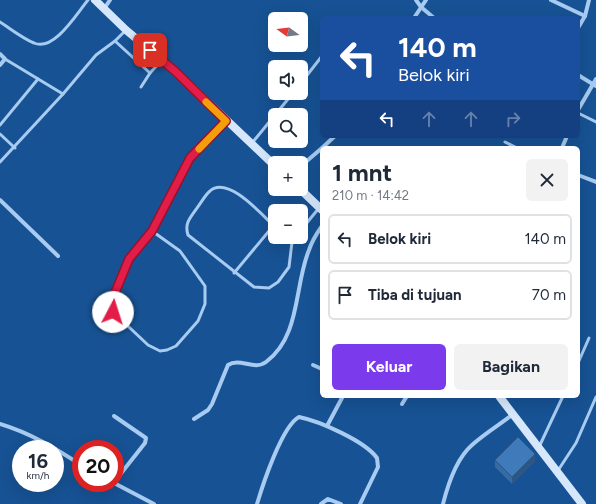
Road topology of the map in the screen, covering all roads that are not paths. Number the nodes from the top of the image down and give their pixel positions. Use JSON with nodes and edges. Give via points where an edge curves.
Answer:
{"nodes":[{"id":1,"x":88,"y":0,"type":"edge"},
{"id":2,"x":95,"y":0,"type":"edge"},
{"id":3,"x":110,"y":0,"type":"edge"},
{"id":4,"x":416,"y":0,"type":"edge"},
{"id":5,"x":426,"y":0,"type":"edge"},
{"id":6,"x":551,"y":0,"type":"edge"},
{"id":7,"x":589,"y":0,"type":"edge"},
{"id":8,"x":421,"y":7,"type":"junction"},
{"id":9,"x":104,"y":9,"type":"junction"},
{"id":10,"x":415,"y":16,"type":"edge"},
{"id":11,"x":432,"y":16,"type":"edge"},
{"id":12,"x":585,"y":16,"type":"junction"},
{"id":13,"x":0,"y":22,"type":"edge"},
{"id":14,"x":580,"y":25,"type":"edge"},
{"id":15,"x":126,"y":30,"type":"junction"},
{"id":16,"x":115,"y":41,"type":"junction"},
{"id":17,"x":0,"y":54,"type":"edge"},
{"id":18,"x":320,"y":58,"type":"edge"},
{"id":19,"x":5,"y":59,"type":"junction"},
{"id":20,"x":162,"y":60,"type":"junction"},
{"id":21,"x":0,"y":65,"type":"edge"},
{"id":22,"x":150,"y":73,"type":"junction"},
{"id":23,"x":308,"y":73,"type":"edge"},
{"id":24,"x":580,"y":76,"type":"edge"},
{"id":25,"x":38,"y":79,"type":"junction"},
{"id":26,"x":596,"y":79,"type":"edge"},
{"id":27,"x":594,"y":85,"type":"edge"},
{"id":28,"x":140,"y":87,"type":"dead end"},
{"id":29,"x":63,"y":94,"type":"junction"},
{"id":30,"x":287,"y":100,"type":"edge"},
{"id":31,"x":580,"y":107,"type":"edge"},
{"id":32,"x":580,"y":111,"type":"edge"},
{"id":33,"x":226,"y":121,"type":"junction"},
{"id":34,"x":596,"y":122,"type":"edge"},
{"id":35,"x":0,"y":125,"type":"edge"},
{"id":36,"x":0,"y":134,"type":"edge"},
{"id":37,"x":333,"y":138,"type":"edge"},
{"id":38,"x":506,"y":142,"type":"dead end"},
{"id":39,"x":251,"y":144,"type":"junction"},
{"id":40,"x":324,"y":146,"type":"edge"},
{"id":41,"x":513,"y":146,"type":"edge"},
{"id":42,"x":15,"y":148,"type":"junction"},
{"id":43,"x":320,"y":150,"type":"edge"},
{"id":44,"x":268,"y":160,"type":"edge"},
{"id":45,"x":308,"y":160,"type":"edge"},
{"id":46,"x":0,"y":162,"type":"edge"},
{"id":47,"x":580,"y":176,"type":"edge"},
{"id":48,"x":596,"y":182,"type":"edge"},
{"id":49,"x":307,"y":196,"type":"edge"},
{"id":50,"x":0,"y":200,"type":"edge"},
{"id":51,"x":320,"y":208,"type":"edge"},
{"id":52,"x":320,"y":210,"type":"edge"},
{"id":53,"x":268,"y":220,"type":"edge"},
{"id":54,"x":308,"y":223,"type":"edge"},
{"id":55,"x":320,"y":230,"type":"edge"},
{"id":56,"x":152,"y":231,"type":"junction"},
{"id":57,"x":268,"y":233,"type":"edge"},
{"id":58,"x":292,"y":244,"type":"edge"},
{"id":59,"x":58,"y":256,"type":"dead end"},
{"id":60,"x":234,"y":273,"type":"junction"},
{"id":61,"x":589,"y":338,"type":"dead end"},
{"id":62,"x":580,"y":358,"type":"edge"},
{"id":63,"x":313,"y":365,"type":"dead end"},
{"id":64,"x":320,"y":368,"type":"edge"},
{"id":65,"x":596,"y":397,"type":"edge"},
{"id":66,"x":342,"y":398,"type":"edge"},
{"id":67,"x":405,"y":398,"type":"edge"},
{"id":68,"x":501,"y":398,"type":"edge"},
{"id":69,"x":561,"y":398,"type":"edge"},
{"id":70,"x":402,"y":404,"type":"dead end"},
{"id":71,"x":512,"y":415,"type":"junction"},
{"id":72,"x":114,"y":416,"type":"dead end"},
{"id":73,"x":194,"y":420,"type":"dead end"},
{"id":74,"x":0,"y":424,"type":"edge"},
{"id":75,"x":327,"y":426,"type":"junction"},
{"id":76,"x":538,"y":448,"type":"junction"},
{"id":77,"x":72,"y":459,"type":"edge"},
{"id":78,"x":124,"y":469,"type":"edge"},
{"id":79,"x":557,"y":472,"type":"junction"},
{"id":80,"x":124,"y":488,"type":"edge"},
{"id":81,"x":154,"y":504,"type":"edge"},
{"id":82,"x":257,"y":504,"type":"edge"},
{"id":83,"x":321,"y":504,"type":"edge"},
{"id":84,"x":341,"y":504,"type":"edge"},
{"id":85,"x":360,"y":504,"type":"edge"},
{"id":86,"x":443,"y":504,"type":"edge"},
{"id":87,"x":582,"y":504,"type":"edge"}],
"edges":[{"from":1,"to":13,"type":"lane","via":[[54,41],[44,45],[35,44]]},
{"from":2,"to":9,"type":"main road"},
{"from":3,"to":9,"type":"street"},
{"from":4,"to":8,"type":"street"},
{"from":5,"to":8,"type":"street"},
{"from":6,"to":12,"type":"street"},
{"from":7,"to":12,"type":"street"},
{"from":8,"to":10,"type":"street"},
{"from":8,"to":11,"type":"street"},
{"from":9,"to":15,"type":"main road"},
{"from":12,"to":14,"type":"street"},
{"from":15,"to":16,"type":"lane"},
{"from":15,"to":20,"type":"main road"},
{"from":16,"to":22,"type":"lane"},
{"from":16,"to":29,"type":"lane","via":[[96,55]]},
{"from":17,"to":19,"type":"street"},
{"from":18,"to":23,"type":"lane"},
{"from":19,"to":21,"type":"street"},
{"from":19,"to":25,"type":"lane"},
{"from":20,"to":22,"type":"lane"},
{"from":20,"to":33,"type":"main road"},
{"from":22,"to":28,"type":"lane"},
{"from":24,"to":27,"type":"street"},
{"from":25,"to":29,"type":"lane"},
{"from":25,"to":35,"type":"lane"},
{"from":26,"to":27,"type":"street"},
{"from":27,"to":31,"type":"street"},
{"from":29,"to":42,"type":"lane"},
{"from":30,"to":39,"type":"lane"},
{"from":32,"to":34,"type":"lane"},
{"from":33,"to":39,"type":"main road"},
{"from":33,"to":56,"type":"lane","via":[[190,158]]},
{"from":36,"to":42,"type":"lane"},
{"from":37,"to":40,"type":"street"},
{"from":38,"to":41,"type":"lane"},
{"from":39,"to":44,"type":"main road"},
{"from":42,"to":46,"type":"lane"},
{"from":43,"to":45,"type":"street"},
{"from":47,"to":48,"type":"street"},
{"from":49,"to":51,"type":"main road"},
{"from":50,"to":59,"type":"street"},
{"from":52,"to":54,"type":"lane"},
{"from":53,"to":60,"type":"lane","via":[[231,189],[219,186],[210,190],[187,222],[188,235]]},
{"from":55,"to":73,"type":"street","via":[[308,251],[293,321],[278,349],[266,362],[258,366],[236,362],[228,365],[212,404]]},
{"from":56,"to":56,"type":"lane","via":[[180,251],[205,286],[206,296],[198,321],[176,346],[160,351],[148,345],[113,312],[111,306],[129,259]]},
{"from":57,"to":60,"type":"lane"},
{"from":58,"to":60,"type":"lane","via":[[289,267],[278,282],[269,288],[254,287]]},
{"from":61,"to":62,"type":"lane"},
{"from":63,"to":64,"type":"street"},
{"from":65,"to":79,"type":"lane","via":[[576,443]]},
{"from":66,"to":75,"type":"street"},
{"from":67,"to":70,"type":"street"},
{"from":68,"to":71,"type":"main road"},
{"from":69,"to":76,"type":"lane"},
{"from":71,"to":76,"type":"main road"},
{"from":71,"to":86,"type":"street","via":[[471,446],[451,478]]},
{"from":72,"to":78,"type":"street","via":[[146,438],[145,443]]},
{"from":74,"to":77,"type":"street","via":[[21,430]]},
{"from":75,"to":82,"type":"street","via":[[299,416],[293,420],[276,453]]},
{"from":75,"to":85,"type":"street","via":[[363,445],[377,458],[378,467]]},
{"from":76,"to":79,"type":"main road"},
{"from":79,"to":87,"type":"main road"},
{"from":80,"to":81,"type":"street"},
{"from":83,"to":84,"type":"street","via":[[328,499]]}]}
